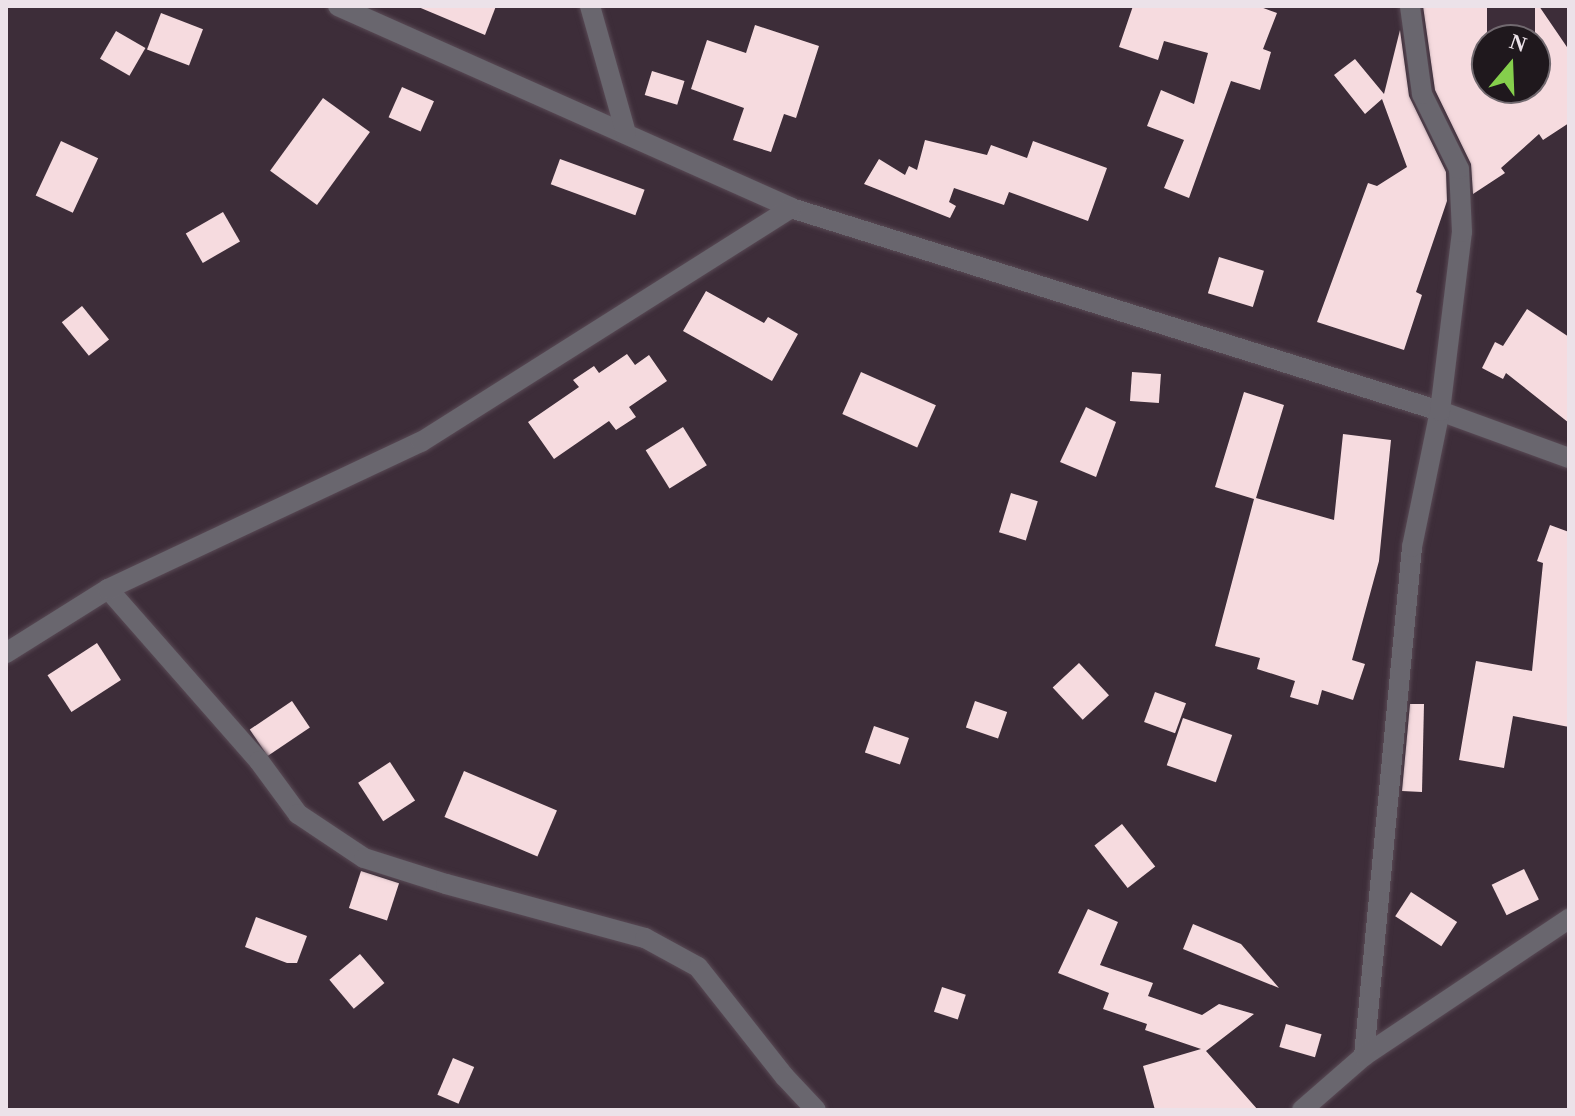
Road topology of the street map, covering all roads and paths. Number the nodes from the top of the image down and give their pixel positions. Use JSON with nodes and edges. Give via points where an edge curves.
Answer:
{"nodes":[{"id":1,"x":338,"y":6,"type":"edge"},
{"id":2,"x":590,"y":6,"type":"edge"},
{"id":3,"x":1410,"y":6,"type":"edge"},
{"id":4,"x":626,"y":133,"type":"junction"},
{"id":5,"x":791,"y":208,"type":"junction"},
{"id":6,"x":1440,"y":411,"type":"junction"},
{"id":7,"x":1569,"y":458,"type":"edge"},
{"id":8,"x":108,"y":589,"type":"junction"},
{"id":9,"x":6,"y":653,"type":"edge"},
{"id":10,"x":1569,"y":919,"type":"edge"},
{"id":11,"x":1364,"y":1056,"type":"junction"},
{"id":12,"x":816,"y":1110,"type":"edge"},
{"id":13,"x":1302,"y":1110,"type":"edge"}],
"edges":[{"from":1,"to":4,"type":"street"},
{"from":2,"to":4,"type":"street"},
{"from":3,"to":6,"type":"street","via":[[1422,94],[1459,169],[1462,232]]},
{"from":4,"to":5,"type":"street"},
{"from":5,"to":6,"type":"street"},
{"from":5,"to":8,"type":"street","via":[[421,442]]},
{"from":6,"to":7,"type":"street"},
{"from":6,"to":11,"type":"street","via":[[1412,547]]},
{"from":8,"to":9,"type":"street"},
{"from":8,"to":12,"type":"street","via":[[259,761],[298,814],[364,858],[645,938],[698,967]]},
{"from":10,"to":11,"type":"street"},
{"from":11,"to":13,"type":"street"}]}
